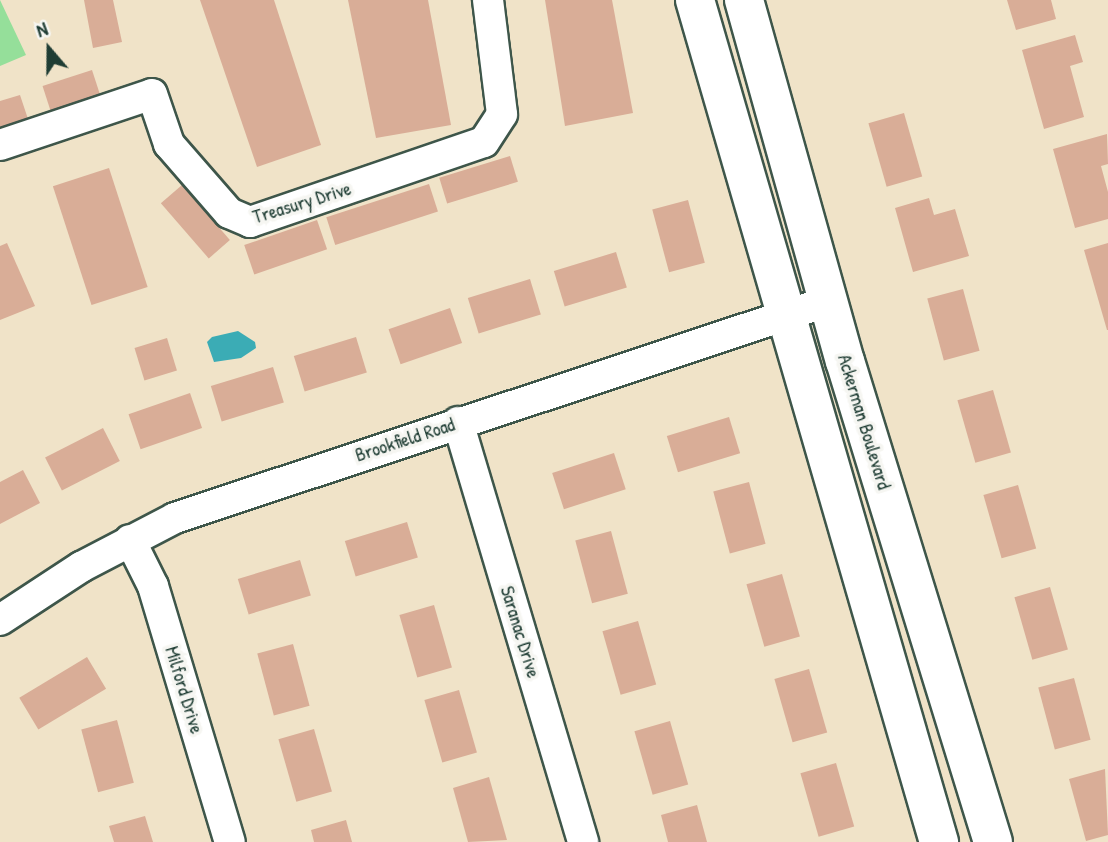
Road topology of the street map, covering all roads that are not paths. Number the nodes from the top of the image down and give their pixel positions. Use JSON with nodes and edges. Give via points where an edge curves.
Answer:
{"nodes":[{"id":1,"x":488,"y":0,"type":"edge"},
{"id":2,"x":695,"y":0,"type":"edge"},
{"id":3,"x":744,"y":0,"type":"edge"},
{"id":4,"x":0,"y":145,"type":"edge"},
{"id":5,"x":829,"y":301,"type":"junction"},
{"id":6,"x":785,"y":315,"type":"junction"},
{"id":7,"x":458,"y":422,"type":"junction"},
{"id":8,"x":130,"y":540,"type":"junction"},
{"id":9,"x":0,"y":620,"type":"edge"},
{"id":10,"x":230,"y":842,"type":"edge"},
{"id":11,"x":583,"y":842,"type":"edge"},
{"id":12,"x":939,"y":842,"type":"edge"},
{"id":13,"x":993,"y":842,"type":"edge"}],
"edges":[{"from":1,"to":4,"type":"street","name":"Treasury Drive","via":[[502,114],[484,142],[250,222],[229,213],[169,144],[152,93]]},
{"from":2,"to":6,"type":"street"},
{"from":3,"to":5,"type":"street","name":"Ackerman Boulevard"},
{"from":5,"to":6,"type":"street","name":"Brookfield Road"},
{"from":5,"to":13,"type":"street","name":"Ackerman Boulevard"},
{"from":6,"to":7,"type":"street","name":"Brookfield Road"},
{"from":6,"to":12,"type":"street"},
{"from":7,"to":8,"type":"street","name":"Brookfield Road","via":[[188,514]]},
{"from":7,"to":11,"type":"street","name":"Saranac Drive"},
{"from":8,"to":9,"type":"street","name":"Brookfield Road"},
{"from":8,"to":10,"type":"street","name":"Milford Drive","via":[[153,586]]}]}
